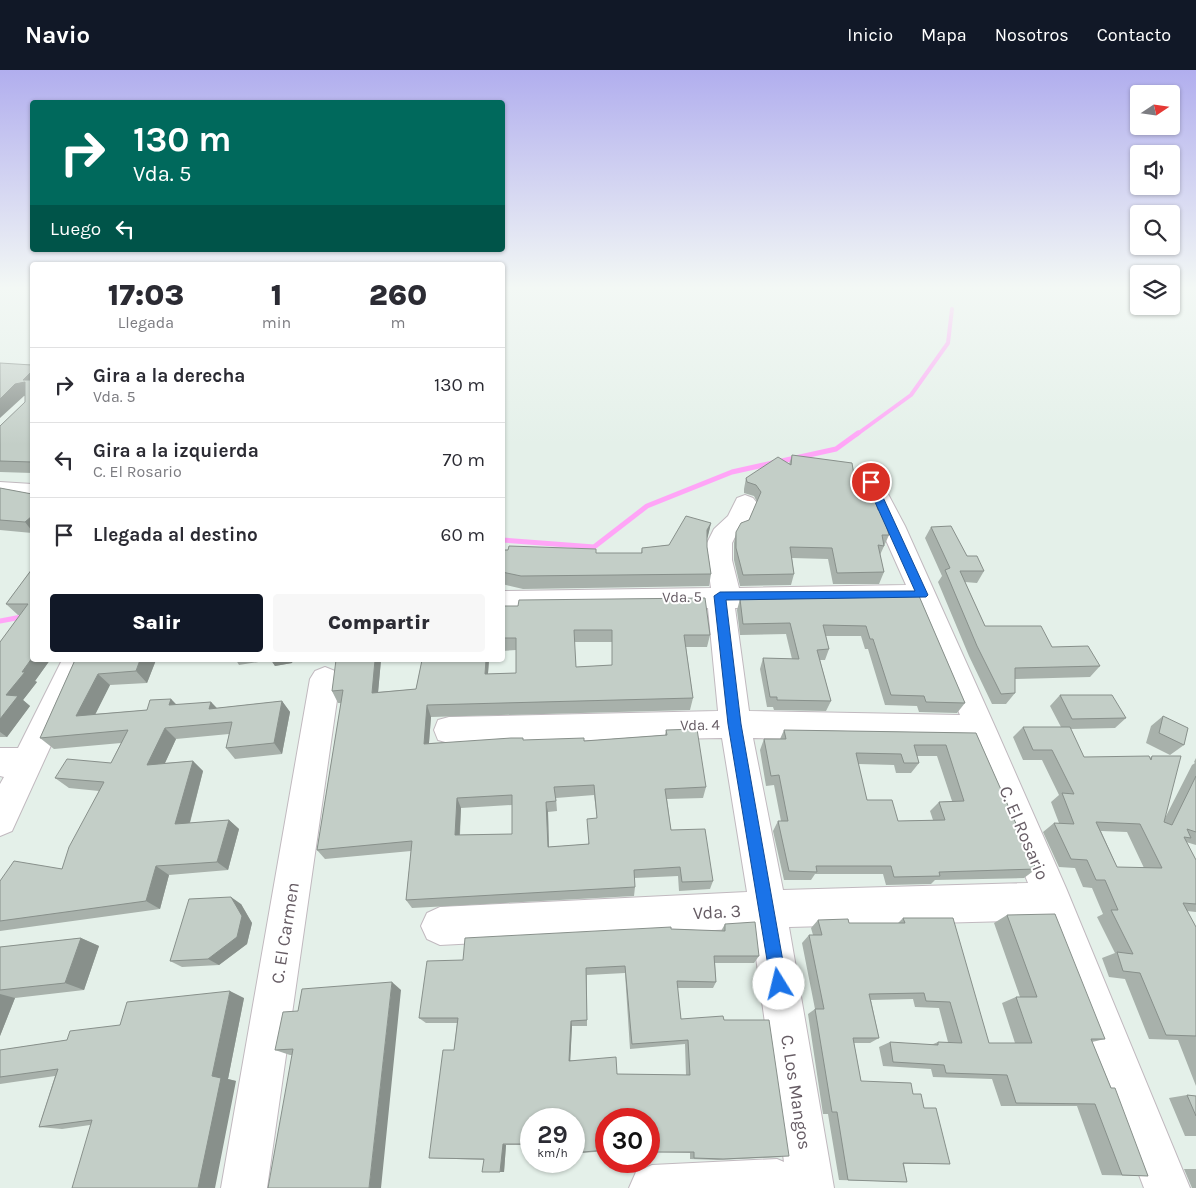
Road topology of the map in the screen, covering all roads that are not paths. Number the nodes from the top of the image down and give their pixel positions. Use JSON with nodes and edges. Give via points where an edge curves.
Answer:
{"nodes":[{"id":1,"x":871,"y":482,"type":"dead end"},
{"id":2,"x":0,"y":489,"type":"edge"},
{"id":3,"x":30,"y":491,"type":"edge"},
{"id":4,"x":745,"y":503,"type":"dead end"},
{"id":5,"x":922,"y":595,"type":"junction"},
{"id":6,"x":720,"y":596,"type":"junction"},
{"id":7,"x":505,"y":601,"type":"edge"},
{"id":8,"x":75,"y":662,"type":"edge"},
{"id":9,"x":325,"y":679,"type":"dead end"},
{"id":10,"x":734,"y":724,"type":"junction"},
{"id":11,"x":981,"y":729,"type":"junction"},
{"id":12,"x":449,"y":730,"type":"dead end"},
{"id":13,"x":14,"y":763,"type":"edge"},
{"id":14,"x":0,"y":820,"type":"edge"},
{"id":15,"x":1053,"y":902,"type":"junction"},
{"id":16,"x":768,"y":909,"type":"junction"},
{"id":17,"x":440,"y":926,"type":"dead end"},
{"id":18,"x":244,"y":1188,"type":"edge"},
{"id":19,"x":652,"y":1188,"type":"edge"},
{"id":20,"x":784,"y":1188,"type":"edge"},
{"id":21,"x":811,"y":1188,"type":"edge"},
{"id":22,"x":1167,"y":1188,"type":"edge"}],
"edges":[{"from":1,"to":5,"type":"street","name":"C. El Rosario"},
{"from":2,"to":3,"type":"street"},
{"from":4,"to":6,"type":"street","name":"C. Los Mangos","via":[[738,522],[720,536],[718,548],[726,589]]},
{"from":5,"to":6,"type":"street","name":"Vda. 5"},
{"from":5,"to":11,"type":"street","name":"C. El Rosario"},
{"from":6,"to":7,"type":"street","name":"Vda. 5"},
{"from":6,"to":10,"type":"street","name":"C. Los Mangos"},
{"from":8,"to":13,"type":"street"},
{"from":9,"to":18,"type":"street","name":"C. El Carmen"},
{"from":10,"to":11,"type":"street","name":"Vda. 4"},
{"from":10,"to":12,"type":"street","name":"Vda. 4"},
{"from":10,"to":16,"type":"street","name":"C. Los Mangos"},
{"from":11,"to":15,"type":"street","name":"C. El Rosario"},
{"from":13,"to":14,"type":"street"},
{"from":15,"to":16,"type":"street","name":"Vda. 3"},
{"from":15,"to":22,"type":"street","name":"C. El Rosario"},
{"from":16,"to":17,"type":"street","name":"Vda. 3"},
{"from":16,"to":21,"type":"street","name":"C. Los Mangos"},
{"from":19,"to":20,"type":"street","via":[[777,1182]]}]}
